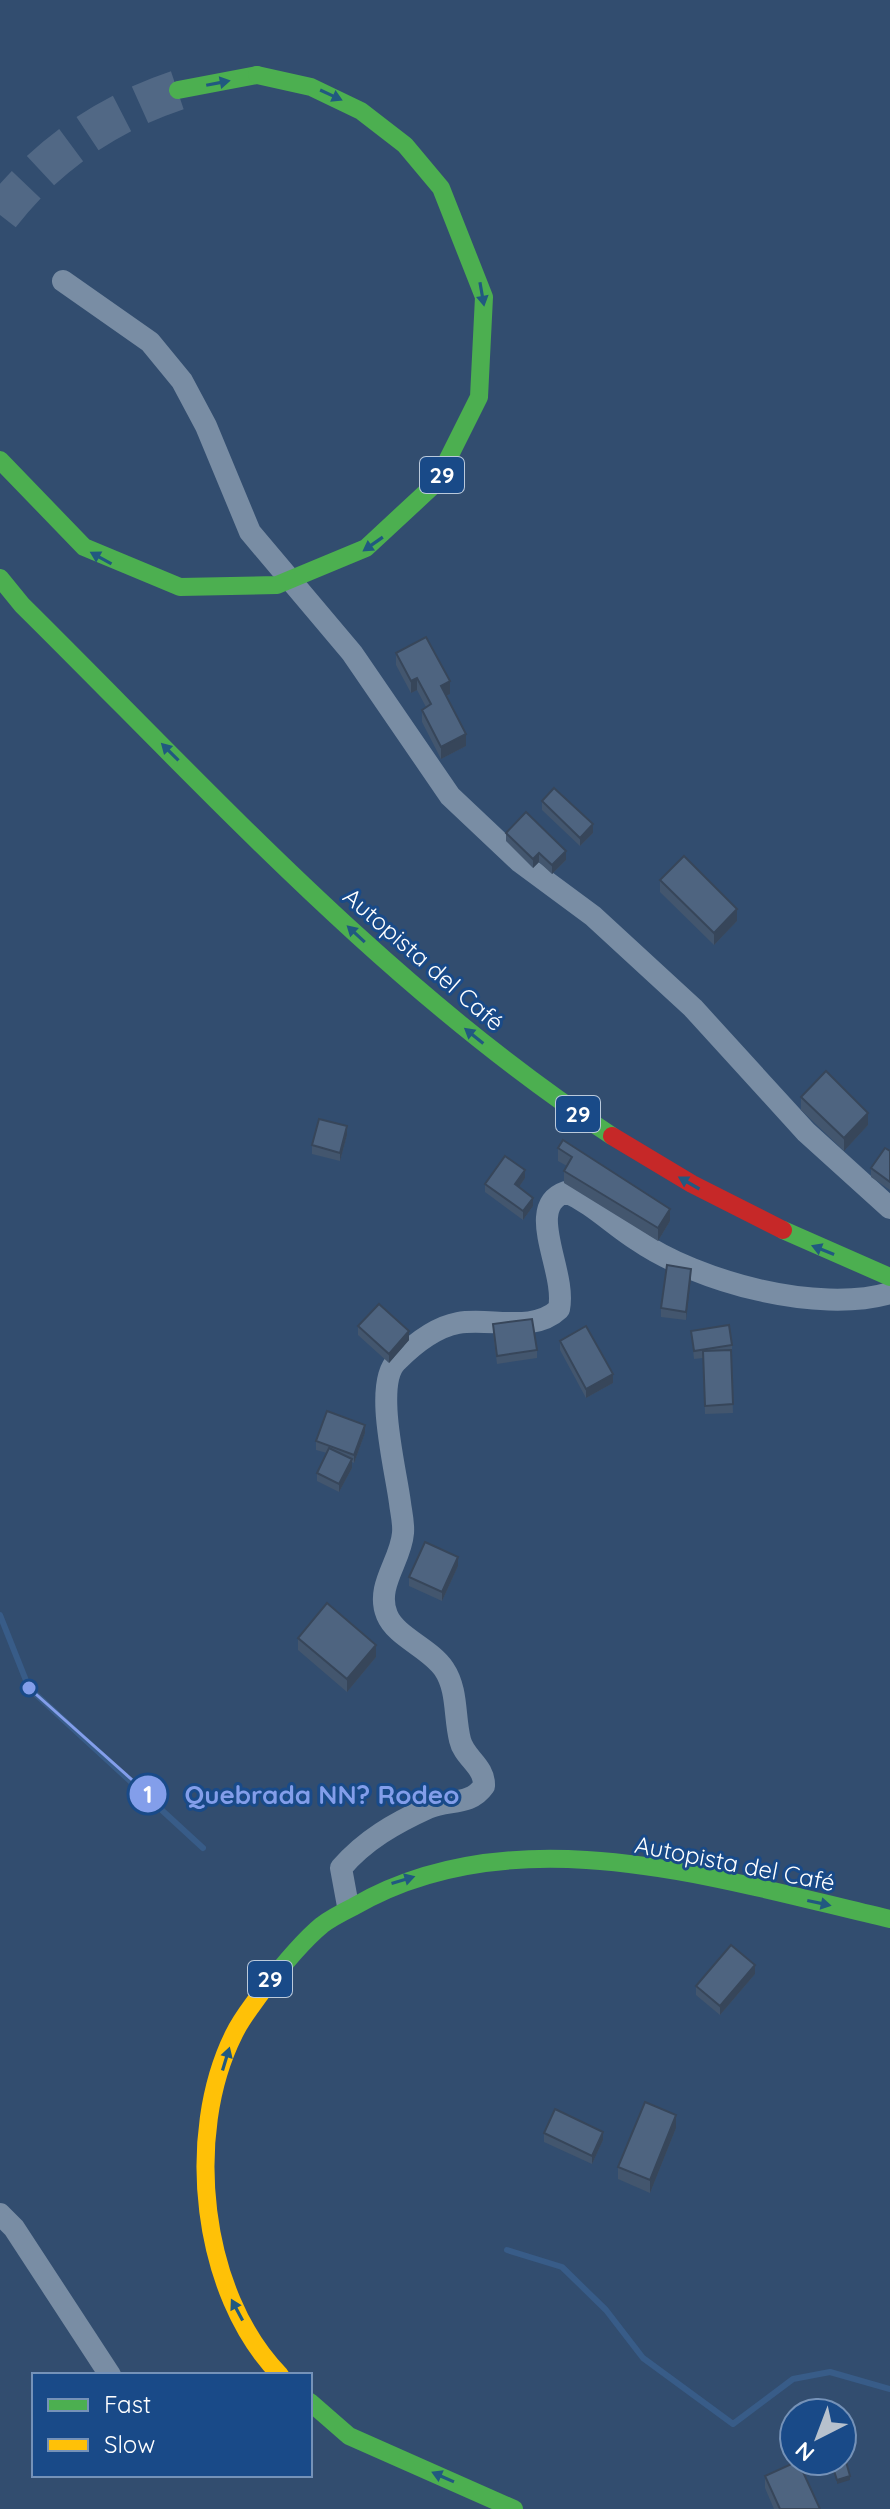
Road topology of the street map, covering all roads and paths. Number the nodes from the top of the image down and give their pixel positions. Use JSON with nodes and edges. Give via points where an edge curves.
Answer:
{"nodes":[{"id":1,"x":178,"y":90,"type":"tunnel mouth"},
{"id":2,"x":63,"y":281,"type":"dead end"},
{"id":3,"x":0,"y":460,"type":"edge"},
{"id":4,"x":0,"y":578,"type":"edge"},
{"id":5,"x":890,"y":1208,"type":"edge"},
{"id":6,"x":890,"y":1277,"type":"edge"},
{"id":7,"x":890,"y":1293,"type":"edge"},
{"id":8,"x":348,"y":1906,"type":"junction"},
{"id":9,"x":890,"y":1919,"type":"edge"},
{"id":10,"x":0,"y":2214,"type":"edge"},
{"id":11,"x":109,"y":2373,"type":"edge"},
{"id":12,"x":279,"y":2373,"type":"edge"},
{"id":13,"x":312,"y":2404,"type":"edge"},
{"id":14,"x":514,"y":2509,"type":"edge"}],
"edges":[{"from":1,"to":3,"type":"highway","number":"29","one_way":true,"bridge":true,"via":[[257,75],[323,91],[385,127],[434,177],[468,239],[484,308],[481,378],[473,412],[442,476],[395,528],[357,555],[304,579],[234,591],[164,583],[98,557],[42,515]]},
{"from":2,"to":5,"type":"street","via":[[150,342],[182,381],[250,532],[352,653],[450,796],[693,1008],[806,1132]]},
{"from":6,"to":4,"type":"highway","name":"Autopista del Café","number":"29","one_way":true,"via":[[757,1220],[666,1170],[495,1052],[320,901]]},
{"from":7,"to":8,"type":"street","via":[[833,1300],[730,1283],[638,1241],[589,1202],[566,1192],[548,1205],[544,1216],[560,1279],[559,1309],[542,1319],[444,1327],[394,1363],[387,1375],[385,1406],[404,1532],[384,1605],[388,1619],[444,1669],[460,1742],[484,1776],[484,1786],[469,1801],[428,1808],[355,1851],[341,1868]]},
{"from":8,"to":9,"type":"highway","name":"Autopista del Café","number":"29","one_way":true,"via":[[391,1883],[468,1861],[519,1858],[661,1868]]},
{"from":12,"to":8,"type":"highway","name":"Autopista del Café","number":"29","one_way":true,"via":[[235,2309],[216,2262],[205,2204],[207,2121],[233,2035],[282,1962]]},
{"from":10,"to":11,"type":"street"},
{"from":14,"to":13,"type":"highway","one_way":true,"via":[[349,2436]]}]}
